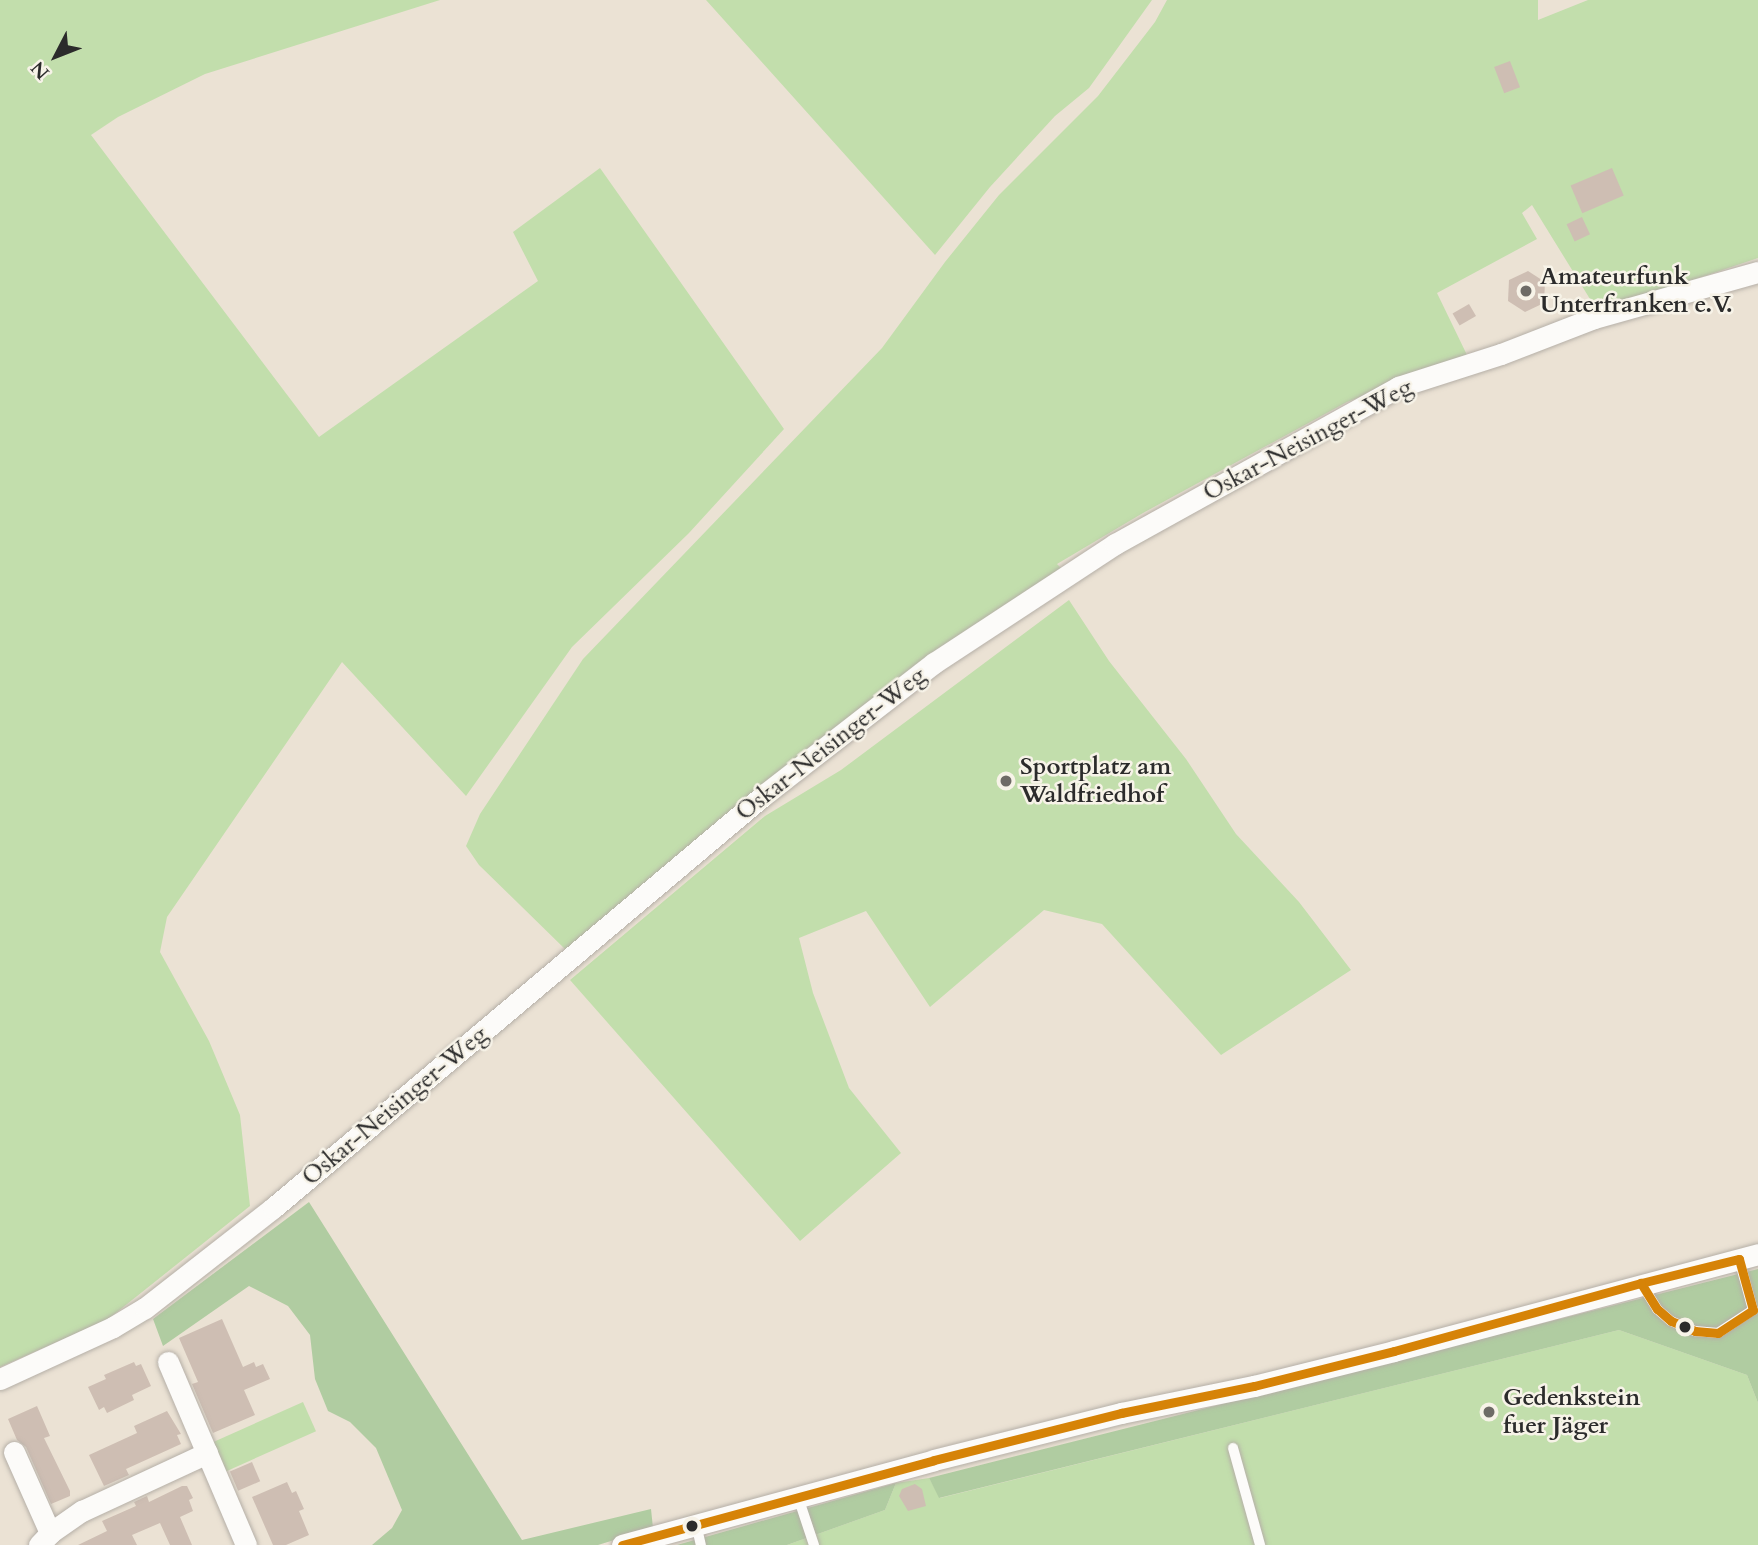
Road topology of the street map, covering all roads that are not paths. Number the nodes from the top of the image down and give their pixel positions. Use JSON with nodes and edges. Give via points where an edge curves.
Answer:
{"nodes":[{"id":1,"x":1758,"y":272,"type":"edge"},
{"id":2,"x":1748,"y":1257,"type":"edge"},
{"id":3,"x":1641,"y":1283,"type":"junction"},
{"id":4,"x":168,"y":1362,"type":"dead end"},
{"id":5,"x":0,"y":1379,"type":"edge"},
{"id":6,"x":1233,"y":1448,"type":"dead end"},
{"id":7,"x":14,"y":1452,"type":"dead end"},
{"id":8,"x":207,"y":1453,"type":"junction"},
{"id":9,"x":798,"y":1497,"type":"junction"},
{"id":10,"x":699,"y":1535,"type":"edge"},
{"id":11,"x":44,"y":1539,"type":"edge"},
{"id":12,"x":630,"y":1544,"type":"edge"},
{"id":13,"x":246,"y":1545,"type":"edge"},
{"id":14,"x":814,"y":1545,"type":"edge"},
{"id":15,"x":1260,"y":1545,"type":"edge"}],
"edges":[{"from":1,"to":5,"type":"street","name":"Oskar-Neisinger-Weg","via":[[1594,317],[1501,354],[1398,387],[1115,544],[934,663],[765,794],[273,1208],[145,1308]]},
{"from":2,"to":3,"type":"street"},
{"from":2,"to":3,"type":"lane","via":[[1753,1310],[1718,1333],[1695,1331],[1671,1321],[1657,1309]]},
{"from":3,"to":9,"type":"street","via":[[1394,1351],[1121,1413]]},
{"from":4,"to":8,"type":"street"},
{"from":6,"to":15,"type":"lane"},
{"from":7,"to":11,"type":"street"},
{"from":8,"to":11,"type":"street","via":[[82,1511]]},
{"from":8,"to":13,"type":"street"},
{"from":9,"to":10,"type":"street"},
{"from":9,"to":14,"type":"lane"},
{"from":10,"to":12,"type":"street"}]}
